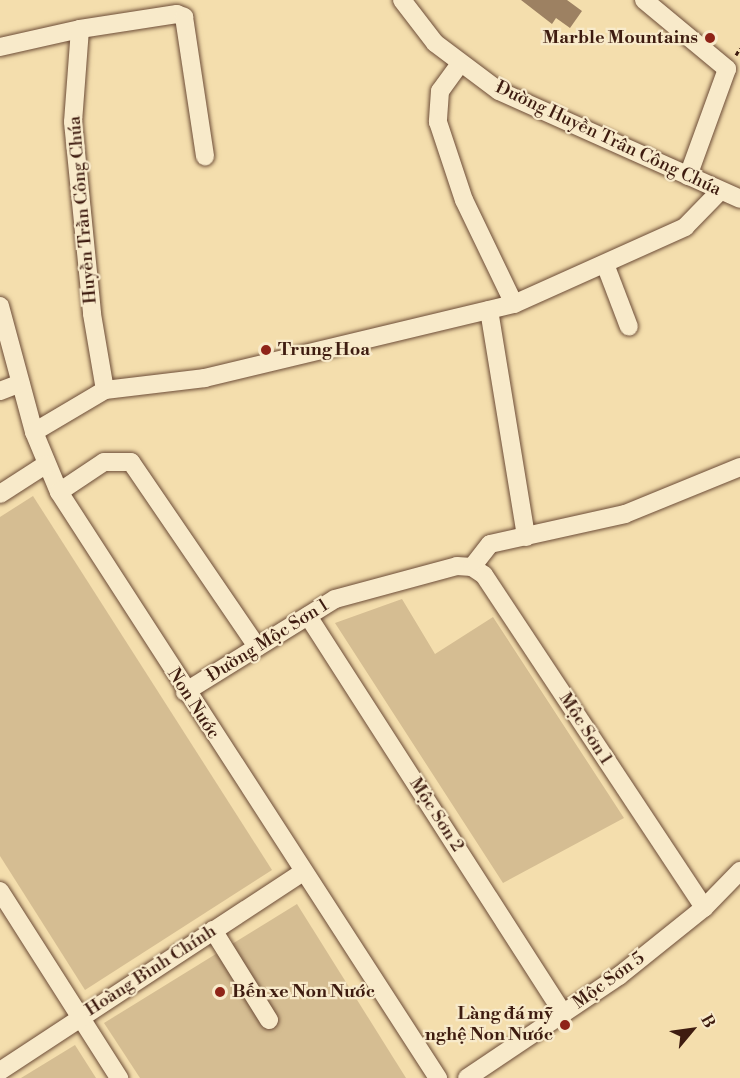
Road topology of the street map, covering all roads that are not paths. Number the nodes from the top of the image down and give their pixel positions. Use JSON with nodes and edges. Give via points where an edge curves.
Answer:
{"nodes":[{"id":1,"x":402,"y":0,"type":"edge"},
{"id":2,"x":644,"y":0,"type":"edge"},
{"id":3,"x":80,"y":28,"type":"junction"},
{"id":4,"x":0,"y":47,"type":"edge"},
{"id":5,"x":459,"y":65,"type":"junction"},
{"id":6,"x":205,"y":156,"type":"dead end"},
{"id":7,"x":688,"y":176,"type":"junction"},
{"id":8,"x":720,"y":190,"type":"junction"},
{"id":9,"x":740,"y":199,"type":"edge"},
{"id":10,"x":605,"y":264,"type":"junction"},
{"id":11,"x":514,"y":304,"type":"junction"},
{"id":12,"x":0,"y":306,"type":"edge"},
{"id":13,"x":489,"y":310,"type":"junction"},
{"id":14,"x":629,"y":327,"type":"dead end"},
{"id":15,"x":21,"y":382,"type":"junction"},
{"id":16,"x":105,"y":390,"type":"junction"},
{"id":17,"x":0,"y":391,"type":"edge"},
{"id":18,"x":34,"y":432,"type":"junction"},
{"id":19,"x":45,"y":465,"type":"junction"},
{"id":20,"x":740,"y":467,"type":"edge"},
{"id":21,"x":59,"y":492,"type":"junction"},
{"id":22,"x":0,"y":494,"type":"edge"},
{"id":23,"x":526,"y":537,"type":"junction"},
{"id":24,"x":464,"y":567,"type":"junction"},
{"id":25,"x":308,"y":616,"type":"junction"},
{"id":26,"x":257,"y":647,"type":"junction"},
{"id":27,"x":185,"y":692,"type":"junction"},
{"id":28,"x":740,"y":871,"type":"edge"},
{"id":29,"x":303,"y":872,"type":"junction"},
{"id":30,"x":0,"y":891,"type":"edge"},
{"id":31,"x":704,"y":908,"type":"junction"},
{"id":32,"x":213,"y":930,"type":"junction"},
{"id":33,"x":563,"y":1013,"type":"junction"},
{"id":34,"x":80,"y":1018,"type":"junction"},
{"id":35,"x":268,"y":1020,"type":"dead end"},
{"id":36,"x":0,"y":1071,"type":"edge"},
{"id":37,"x":119,"y":1078,"type":"edge"},
{"id":38,"x":438,"y":1078,"type":"edge"},
{"id":39,"x":467,"y":1078,"type":"edge"}],
"edges":[{"from":1,"to":5,"type":"street","name":"Đường Huyền Trân Công Chúa","via":[[414,20]]},
{"from":2,"to":7,"type":"street","via":[[727,69]]},
{"from":3,"to":4,"type":"street"},
{"from":3,"to":6,"type":"street","via":[[177,14],[184,17]]},
{"from":3,"to":16,"type":"street","name":"Huyền Trần Công Chúa","via":[[73,122],[92,314]]},
{"from":5,"to":7,"type":"street","name":"Đường Huyền Trân Công Chúa","via":[[499,91]]},
{"from":5,"to":11,"type":"street","via":[[440,91],[438,122],[464,200]]},
{"from":7,"to":8,"type":"street","name":"Đường Huyền Trân Công Chúa"},
{"from":8,"to":9,"type":"street","name":"Đường Huyền Trân Công Chúa"},
{"from":8,"to":10,"type":"street","via":[[685,227]]},
{"from":10,"to":11,"type":"street"},
{"from":10,"to":14,"type":"street"},
{"from":11,"to":13,"type":"street"},
{"from":12,"to":15,"type":"street","name":"Non Nước"},
{"from":13,"to":16,"type":"street","via":[[205,378]]},
{"from":13,"to":23,"type":"street"},
{"from":15,"to":17,"type":"street"},
{"from":15,"to":18,"type":"street","name":"Non Nước"},
{"from":16,"to":18,"type":"street"},
{"from":18,"to":19,"type":"street","name":"Non Nước"},
{"from":19,"to":21,"type":"street","name":"Non Nước"},
{"from":19,"to":22,"type":"street"},
{"from":20,"to":23,"type":"street","via":[[625,514]]},
{"from":21,"to":26,"type":"street","via":[[104,462],[131,462]]},
{"from":21,"to":27,"type":"street","name":"Non Nước"},
{"from":23,"to":24,"type":"street","via":[[490,544]]},
{"from":24,"to":25,"type":"street","name":"Đường Mộc Sơn 1","via":[[336,599]]},
{"from":24,"to":31,"type":"street","name":"Mộc Sơn 1","via":[[484,575]]},
{"from":25,"to":26,"type":"street","name":"Đường Mộc Sơn 1"},
{"from":25,"to":33,"type":"street","name":"Mộc Sơn 2"},
{"from":26,"to":27,"type":"street","name":"Đường Mộc Sơn 1"},
{"from":27,"to":29,"type":"street","name":"Non Nước"},
{"from":28,"to":31,"type":"street","name":"Mộc Sơn 5"},
{"from":29,"to":32,"type":"street","name":"Hoàng Bình Chính"},
{"from":29,"to":38,"type":"street","name":"Non Nước"},
{"from":30,"to":34,"type":"street"},
{"from":31,"to":33,"type":"street","name":"Mộc Sơn 5","via":[[620,976]]},
{"from":32,"to":34,"type":"street","name":"Hoàng Bình Chính"},
{"from":32,"to":35,"type":"street"},
{"from":33,"to":39,"type":"street","name":"Mộc Sơn 5"},
{"from":34,"to":36,"type":"street","name":"Hoàng Bình Chính"},
{"from":34,"to":37,"type":"street"}]}
